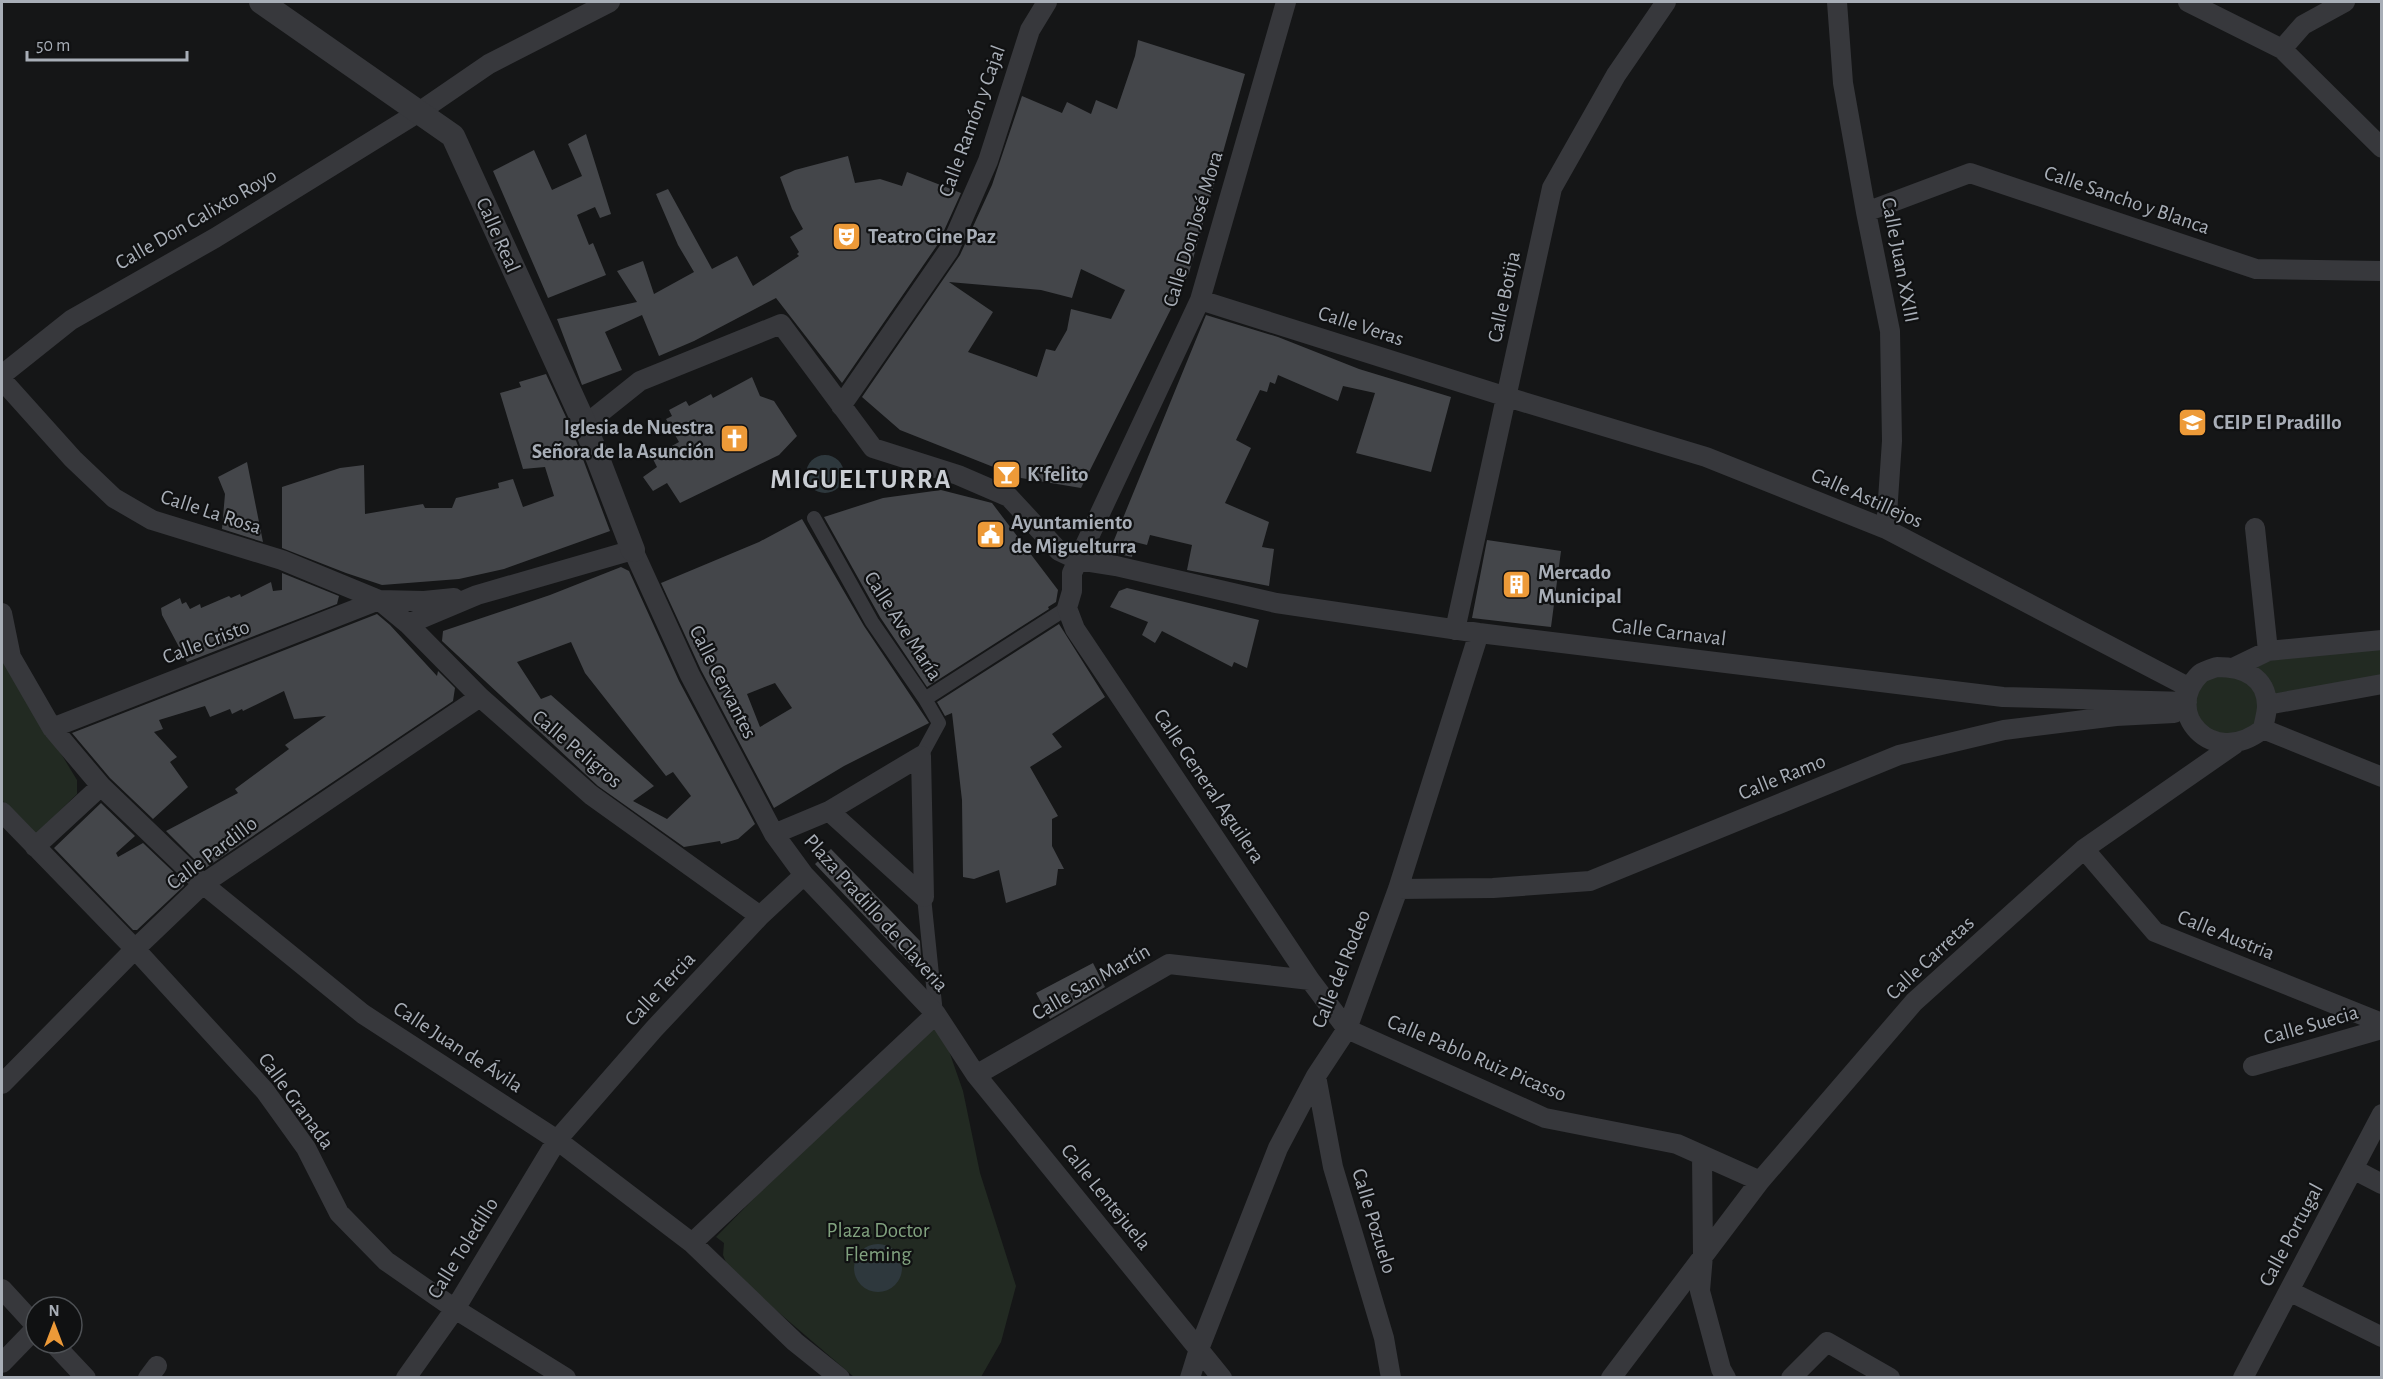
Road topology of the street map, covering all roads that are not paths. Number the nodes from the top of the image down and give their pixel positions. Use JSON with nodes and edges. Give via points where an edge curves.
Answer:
{"nodes":[{"id":1,"x":261,"y":2,"type":"edge"},
{"id":2,"x":610,"y":2,"type":"edge"},
{"id":3,"x":1047,"y":2,"type":"edge"},
{"id":4,"x":1286,"y":2,"type":"edge"},
{"id":5,"x":1666,"y":2,"type":"edge"},
{"id":6,"x":1837,"y":2,"type":"edge"},
{"id":7,"x":2188,"y":2,"type":"edge"},
{"id":8,"x":2345,"y":2,"type":"edge"},
{"id":9,"x":2282,"y":50,"type":"junction"},
{"id":10,"x":419,"y":112,"type":"junction"},
{"id":11,"x":2382,"y":148,"type":"edge"},
{"id":12,"x":1866,"y":212,"type":"junction"},
{"id":13,"x":2382,"y":271,"type":"edge"},
{"id":14,"x":1200,"y":300,"type":"junction"},
{"id":15,"x":2,"y":375,"type":"edge"},
{"id":16,"x":2,"y":380,"type":"edge"},
{"id":17,"x":1507,"y":397,"type":"junction"},
{"id":18,"x":841,"y":406,"type":"junction"},
{"id":19,"x":585,"y":425,"type":"junction"},
{"id":20,"x":814,"y":518,"type":"dead end"},
{"id":21,"x":2255,"y":528,"type":"dead end"},
{"id":22,"x":1886,"y":529,"type":"junction"},
{"id":23,"x":633,"y":550,"type":"junction"},
{"id":24,"x":1078,"y":560,"type":"junction"},
{"id":25,"x":477,"y":595,"type":"junction"},
{"id":26,"x":379,"y":600,"type":"junction"},
{"id":27,"x":1067,"y":608,"type":"junction"},
{"id":28,"x":2,"y":613,"type":"edge"},
{"id":29,"x":408,"y":624,"type":"junction"},
{"id":30,"x":1455,"y":630,"type":"junction"},
{"id":31,"x":1479,"y":633,"type":"junction"},
{"id":32,"x":2376,"y":638,"type":"edge"},
{"id":33,"x":2268,"y":651,"type":"junction"},
{"id":34,"x":2235,"y":667,"type":"junction"},
{"id":35,"x":2382,"y":684,"type":"edge"},
{"id":36,"x":480,"y":697,"type":"junction"},
{"id":37,"x":2002,"y":697,"type":"junction"},
{"id":38,"x":926,"y":699,"type":"junction"},
{"id":39,"x":2188,"y":701,"type":"junction"},
{"id":40,"x":2267,"y":705,"type":"junction"},
{"id":41,"x":52,"y":728,"type":"junction"},
{"id":42,"x":2262,"y":729,"type":"junction"},
{"id":43,"x":2004,"y":730,"type":"junction"},
{"id":44,"x":2235,"y":744,"type":"junction"},
{"id":45,"x":921,"y":756,"type":"junction"},
{"id":46,"x":2382,"y":777,"type":"edge"},
{"id":47,"x":101,"y":786,"type":"junction"},
{"id":48,"x":829,"y":811,"type":"junction"},
{"id":49,"x":2,"y":812,"type":"edge"},
{"id":50,"x":774,"y":834,"type":"junction"},
{"id":51,"x":35,"y":847,"type":"junction"},
{"id":52,"x":2084,"y":849,"type":"junction"},
{"id":53,"x":804,"y":874,"type":"junction"},
{"id":54,"x":203,"y":885,"type":"junction"},
{"id":55,"x":1398,"y":890,"type":"junction"},
{"id":56,"x":924,"y":897,"type":"junction"},
{"id":57,"x":760,"y":916,"type":"junction"},
{"id":58,"x":135,"y":950,"type":"junction"},
{"id":59,"x":1310,"y":980,"type":"junction"},
{"id":60,"x":936,"y":1014,"type":"junction"},
{"id":61,"x":2382,"y":1023,"type":"edge"},
{"id":62,"x":1347,"y":1029,"type":"junction"},
{"id":63,"x":2382,"y":1029,"type":"edge"},
{"id":64,"x":2253,"y":1066,"type":"dead end"},
{"id":65,"x":976,"y":1076,"type":"junction"},
{"id":66,"x":1316,"y":1076,"type":"junction"},
{"id":67,"x":2,"y":1084,"type":"edge"},
{"id":68,"x":2382,"y":1114,"type":"edge"},
{"id":69,"x":556,"y":1140,"type":"junction"},
{"id":70,"x":1702,"y":1155,"type":"junction"},
{"id":71,"x":2353,"y":1169,"type":"junction"},
{"id":72,"x":1760,"y":1181,"type":"junction"},
{"id":73,"x":2382,"y":1184,"type":"edge"},
{"id":74,"x":692,"y":1243,"type":"junction"},
{"id":75,"x":1703,"y":1255,"type":"junction"},
{"id":76,"x":2,"y":1289,"type":"edge"},
{"id":77,"x":2289,"y":1291,"type":"junction"},
{"id":78,"x":455,"y":1309,"type":"junction"},
{"id":79,"x":24,"y":1314,"type":"edge"},
{"id":80,"x":2382,"y":1337,"type":"edge"},
{"id":81,"x":24,"y":1340,"type":"edge"},
{"id":82,"x":1199,"y":1349,"type":"junction"},
{"id":83,"x":65,"y":1355,"type":"edge"},
{"id":84,"x":2,"y":1363,"type":"edge"},
{"id":85,"x":86,"y":1377,"type":"edge"},
{"id":86,"x":406,"y":1377,"type":"edge"},
{"id":87,"x":566,"y":1377,"type":"edge"},
{"id":88,"x":840,"y":1377,"type":"edge"},
{"id":89,"x":1190,"y":1377,"type":"edge"},
{"id":90,"x":1222,"y":1377,"type":"edge"},
{"id":91,"x":1391,"y":1377,"type":"edge"},
{"id":92,"x":1611,"y":1377,"type":"edge"},
{"id":93,"x":1726,"y":1377,"type":"edge"},
{"id":94,"x":1791,"y":1377,"type":"edge"},
{"id":95,"x":1890,"y":1377,"type":"edge"},
{"id":96,"x":2243,"y":1377,"type":"edge"}],
"edges":[{"from":1,"to":10,"type":"street","name":"Calle Real"},
{"from":2,"to":10,"type":"street","name":"Calle Don Calixto Royo","via":[[489,64]]},
{"from":3,"to":18,"type":"street","name":"Calle Ramón y Cajal","via":[[1030,30],[988,161],[949,250]]},
{"from":4,"to":14,"type":"street","name":"Calle Don José Mora"},
{"from":5,"to":17,"type":"street","name":"Calle Botija","via":[[1616,75],[1552,188]]},
{"from":6,"to":12,"type":"street","name":"Calle Juan XXIII","via":[[1843,83]]},
{"from":7,"to":9,"type":"street"},
{"from":8,"to":9,"type":"street","via":[[2303,25]]},
{"from":9,"to":11,"type":"street"},
{"from":10,"to":15,"type":"street","name":"Calle Don Calixto Royo","via":[[71,320]]},
{"from":10,"to":19,"type":"street","name":"Calle Real","via":[[453,136]]},
{"from":12,"to":13,"type":"street","name":"Calle Sancho y Blanca","via":[[1970,173],[2256,269]]},
{"from":12,"to":22,"type":"street","name":"Calle Juan XXIII","via":[[1890,331],[1892,441]]},
{"from":14,"to":17,"type":"street","name":"Calle Veras"},
{"from":14,"to":24,"type":"street","name":"Calle Don José Mora"},
{"from":16,"to":26,"type":"street","name":"Calle La Rosa","via":[[114,498],[152,520],[282,560]]},
{"from":17,"to":22,"type":"street","name":"Calle Astillejos","via":[[1706,457]]},
{"from":17,"to":30,"type":"street","name":"Calle Botija"},
{"from":18,"to":19,"type":"street","via":[[781,324],[640,381]]},
{"from":18,"to":24,"type":"street","via":[[873,448],[958,475],[1010,497],[1059,551]]},
{"from":19,"to":23,"type":"street","name":"Calle Real"},
{"from":20,"to":38,"type":"street","name":"Calle Ave María","via":[[872,622]]},
{"from":21,"to":33,"type":"street"},
{"from":22,"to":39,"type":"street","name":"Calle Astillejos"},
{"from":23,"to":25,"type":"street"},
{"from":23,"to":50,"type":"street","name":"Calle Cervantes","via":[[690,675]]},
{"from":24,"to":27,"type":"street"},
{"from":24,"to":30,"type":"street","name":"Calle Carnaval","via":[[1276,603]]},
{"from":25,"to":26,"type":"street","via":[[424,601]]},
{"from":25,"to":29,"type":"street"},
{"from":26,"to":29,"type":"street","name":"Calle Peligros"},
{"from":26,"to":41,"type":"street","name":"Calle Cristo"},
{"from":27,"to":38,"type":"street"},
{"from":27,"to":59,"type":"street","name":"Calle General Aguilera","via":[[1075,628]]},
{"from":28,"to":41,"type":"street","name":"Calle Juan de Ávila","via":[[11,657]]},
{"from":29,"to":36,"type":"street","name":"Calle Peligros"},
{"from":30,"to":31,"type":"street","name":"Calle Carnaval"},
{"from":31,"to":37,"type":"street","name":"Calle Carnaval"},
{"from":31,"to":55,"type":"street","name":"Calle del Rodeo"},
{"from":32,"to":33,"type":"street"},
{"from":33,"to":34,"type":"street"},
{"from":34,"to":39,"type":"street","via":[[2217,667],[2201,673]]},
{"from":34,"to":40,"type":"street","via":[[2251,674],[2262,687]]},
{"from":35,"to":40,"type":"street"},
{"from":36,"to":54,"type":"street","name":"Calle Pardillo"},
{"from":36,"to":57,"type":"street","name":"Calle Peligros","via":[[591,795]]},
{"from":37,"to":39,"type":"street","name":"Calle Carnaval"},
{"from":37,"to":43,"type":"street"},
{"from":38,"to":45,"type":"street","name":"Calle Ave María","via":[[939,723]]},
{"from":39,"to":43,"type":"street","name":"Calle Ramo","via":[[2116,716]]},
{"from":39,"to":44,"type":"street","via":[[2191,723],[2201,736],[2217,743]]},
{"from":40,"to":42,"type":"street"},
{"from":41,"to":47,"type":"street","name":"Calle Juan de Ávila"},
{"from":42,"to":44,"type":"street","via":[[2250,740]]},
{"from":42,"to":46,"type":"street"},
{"from":43,"to":55,"type":"street","name":"Calle Ramo","via":[[1899,755],[1590,881]]},
{"from":44,"to":52,"type":"street","name":"Calle Carretas"},
{"from":45,"to":48,"type":"street","name":"Plaza Pradillo de Claveria"},
{"from":45,"to":56,"type":"street","name":"Plaza Pradillo de Claveria"},
{"from":47,"to":51,"type":"street"},
{"from":47,"to":54,"type":"street","name":"Calle Juan de Ávila"},
{"from":48,"to":50,"type":"street","name":"Plaza Pradillo de Claveria"},
{"from":48,"to":56,"type":"street","name":"Plaza Pradillo de Claveria"},
{"from":49,"to":51,"type":"street","name":"Calle Granada"},
{"from":50,"to":53,"type":"street","name":"Plaza Pradillo de Claveria"},
{"from":51,"to":58,"type":"street","name":"Calle Granada"},
{"from":52,"to":61,"type":"street","name":"Calle Austria","via":[[2155,932]]},
{"from":52,"to":72,"type":"street","name":"Calle Carretas","via":[[1914,1002]]},
{"from":53,"to":57,"type":"street","name":"Calle Tercia"},
{"from":53,"to":60,"type":"street","name":"Plaza Pradillo de Claveria"},
{"from":54,"to":58,"type":"street","name":"Calle Pardillo"},
{"from":54,"to":69,"type":"street","name":"Calle Juan de Ávila","via":[[363,1014]]},
{"from":55,"to":62,"type":"street","name":"Calle del Rodeo"},
{"from":56,"to":60,"type":"street","name":"Plaza Pradillo de Claveria"},
{"from":57,"to":69,"type":"street","name":"Calle Tercia"},
{"from":58,"to":67,"type":"street","name":"Calle Pardillo"},
{"from":58,"to":78,"type":"street","name":"Calle Granada","via":[[265,1091],[306,1148],[339,1212],[386,1261]]},
{"from":59,"to":62,"type":"street","name":"Calle General Aguilera"},
{"from":59,"to":65,"type":"street","name":"Calle San Martín","via":[[1169,964]]},
{"from":60,"to":65,"type":"street","name":"Plaza Pradillo de Claveria"},
{"from":60,"to":74,"type":"street"},
{"from":62,"to":66,"type":"street","name":"Calle del Rodeo"},
{"from":62,"to":70,"type":"street","name":"Calle Pablo Ruiz Picasso","via":[[1545,1118],[1677,1144]]},
{"from":63,"to":64,"type":"street","name":"Calle Suecia"},
{"from":65,"to":82,"type":"street","name":"Calle Lentejuela"},
{"from":66,"to":82,"type":"street","name":"Calle del Rodeo","via":[[1278,1148]]},
{"from":66,"to":91,"type":"street","name":"Calle Pozuelo","via":[[1333,1167],[1384,1338]]},
{"from":68,"to":71,"type":"street","name":"Calle Portugal"},
{"from":69,"to":74,"type":"street","name":"Calle Juan de Ávila"},
{"from":69,"to":78,"type":"street","name":"Calle Toledillo"},
{"from":70,"to":72,"type":"street","name":"Calle Pablo Ruiz Picasso"},
{"from":70,"to":75,"type":"street"},
{"from":71,"to":73,"type":"street"},
{"from":71,"to":77,"type":"street","name":"Calle Portugal"},
{"from":72,"to":75,"type":"street","name":"Calle Carretas"},
{"from":74,"to":88,"type":"street","name":"Calle Juan de Ávila","via":[[795,1342]]},
{"from":75,"to":92,"type":"street","name":"Calle Carretas"},
{"from":75,"to":93,"type":"street","via":[[1700,1291]]},
{"from":76,"to":79,"type":"street"},
{"from":77,"to":80,"type":"street"},
{"from":77,"to":96,"type":"street","name":"Calle Portugal"},
{"from":78,"to":86,"type":"street","name":"Calle Toledillo"},
{"from":78,"to":87,"type":"street","name":"Calle Granada"},
{"from":81,"to":84,"type":"street"},
{"from":82,"to":89,"type":"street","name":"Calle del Rodeo"},
{"from":82,"to":90,"type":"street","name":"Calle Lentejuela"},
{"from":83,"to":85,"type":"street"},
{"from":94,"to":95,"type":"street","via":[[1827,1342]]}]}
